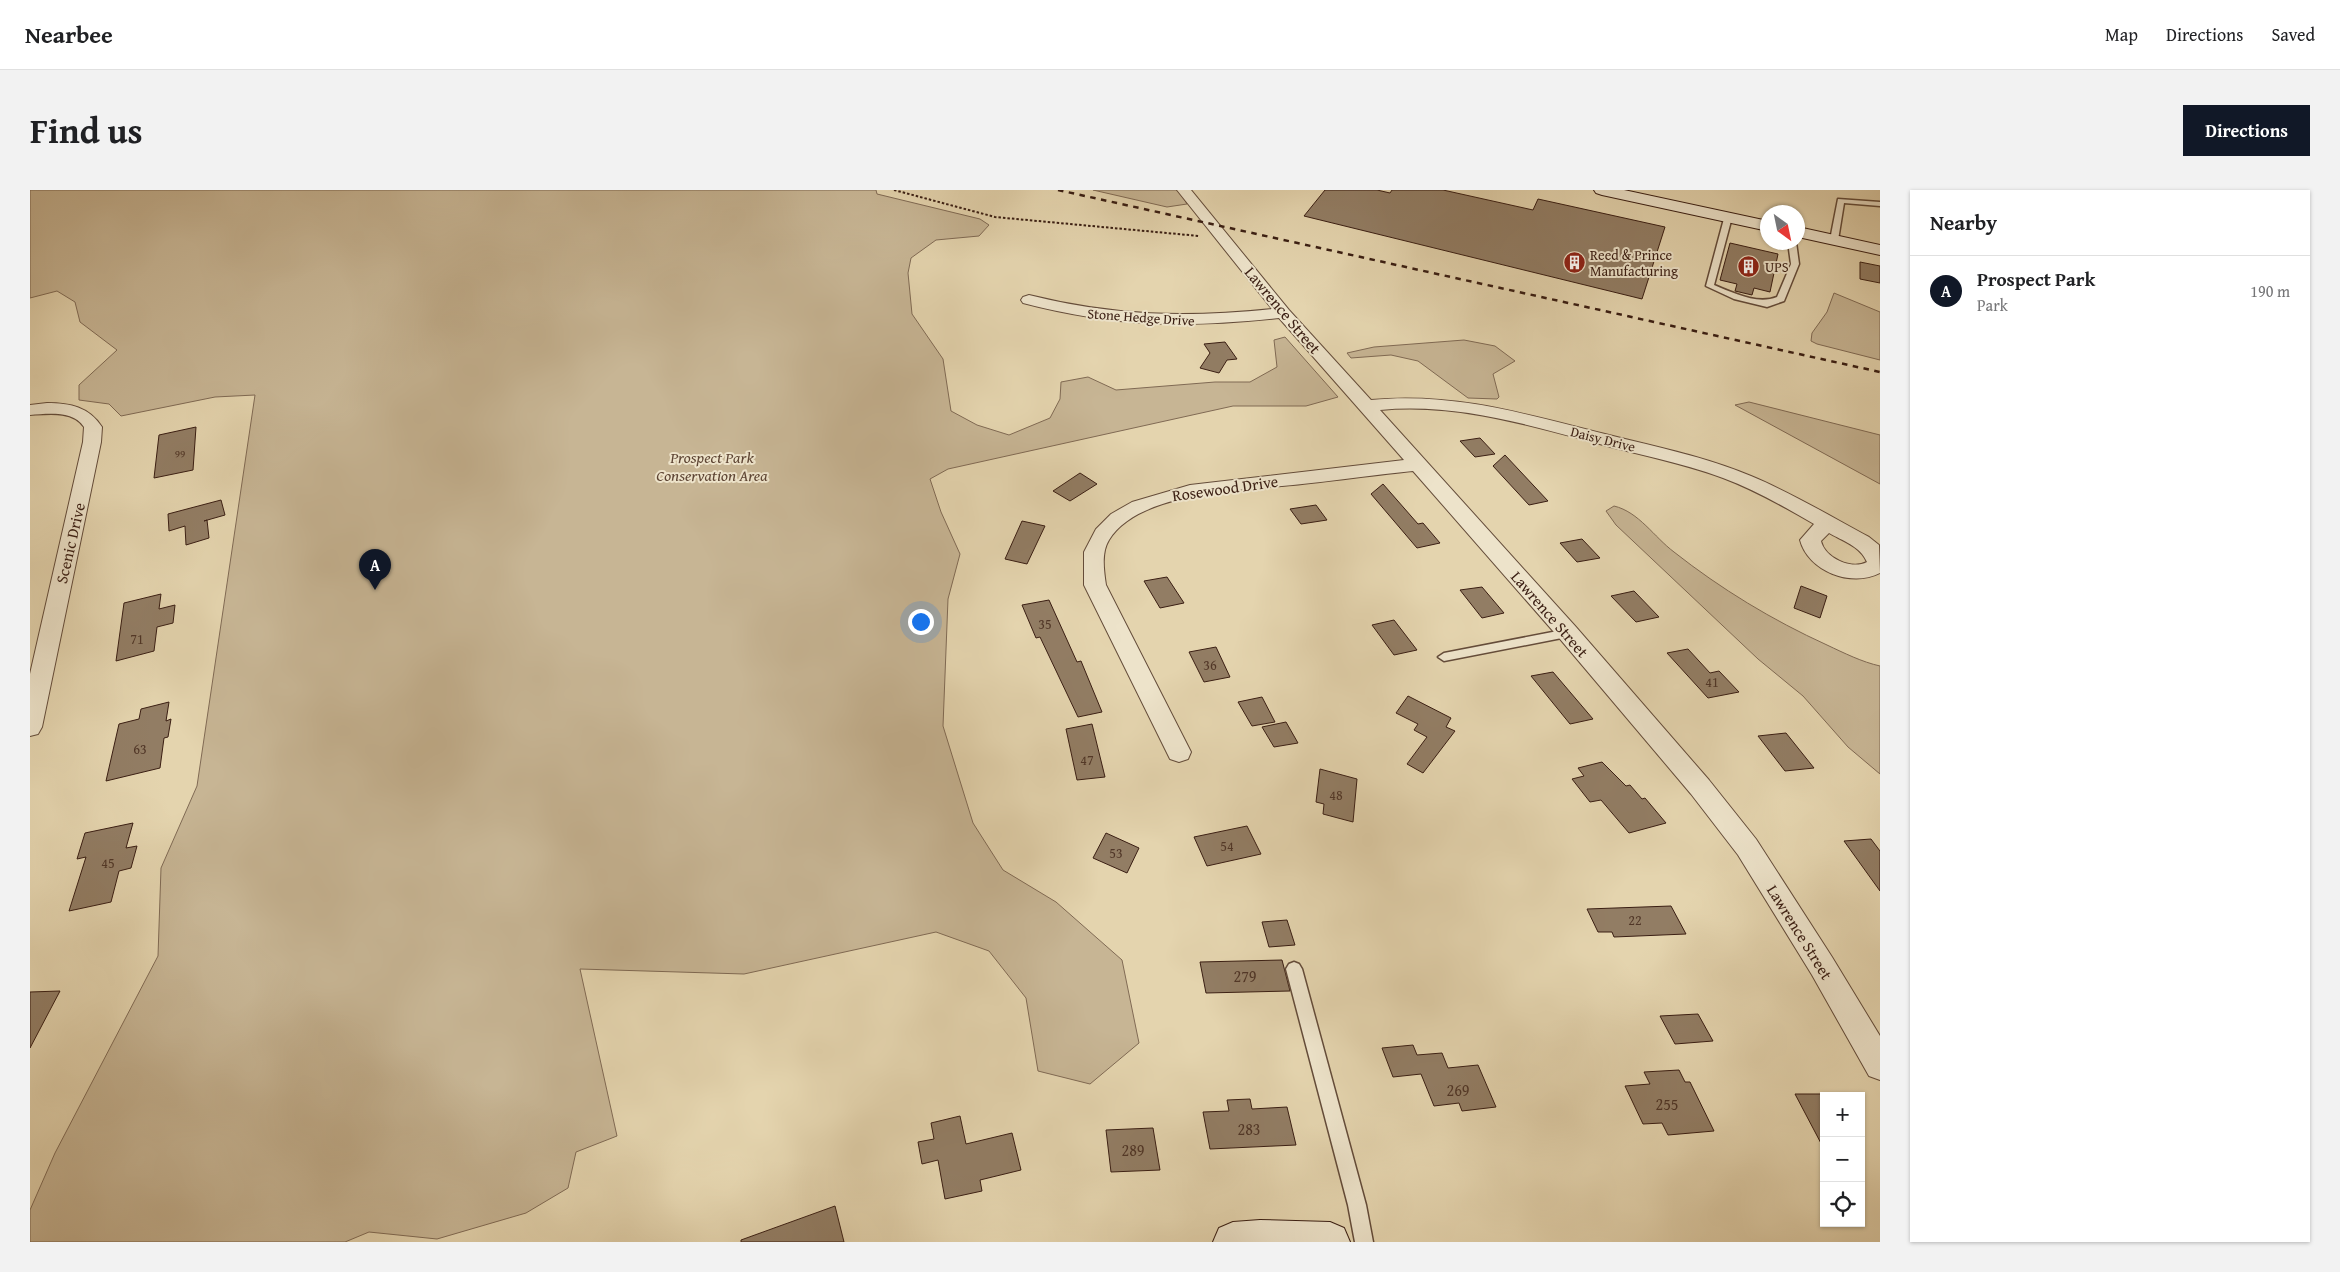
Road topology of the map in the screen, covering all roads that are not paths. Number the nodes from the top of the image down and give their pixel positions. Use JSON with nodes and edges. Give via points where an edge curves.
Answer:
{"nodes":[{"id":1,"x":1184,"y":190,"type":"edge"},
{"id":2,"x":1602,"y":190,"type":"edge"},
{"id":3,"x":1880,"y":204,"type":"edge"},
{"id":4,"x":1728,"y":217,"type":"junction"},
{"id":5,"x":1760,"y":224,"type":"edge"},
{"id":6,"x":1805,"y":234,"type":"edge"},
{"id":7,"x":1834,"y":240,"type":"junction"},
{"id":8,"x":1793,"y":250,"type":"edge"},
{"id":9,"x":1880,"y":250,"type":"edge"},
{"id":10,"x":1030,"y":300,"type":"dead end"},
{"id":11,"x":1283,"y":313,"type":"junction"},
{"id":12,"x":1368,"y":406,"type":"junction"},
{"id":13,"x":30,"y":410,"type":"edge"},
{"id":14,"x":1418,"y":465,"type":"junction"},
{"id":15,"x":1826,"y":523,"type":"dead end"},
{"id":16,"x":1568,"y":633,"type":"junction"},
{"id":17,"x":1444,"y":658,"type":"dead end"},
{"id":18,"x":30,"y":727,"type":"edge"},
{"id":19,"x":1179,"y":752,"type":"dead end"},
{"id":20,"x":1294,"y":969,"type":"dead end"},
{"id":21,"x":1880,"y":1065,"type":"edge"},
{"id":22,"x":1233,"y":1242,"type":"edge"},
{"id":23,"x":1330,"y":1242,"type":"edge"},
{"id":24,"x":1364,"y":1242,"type":"edge"}],
"edges":[{"from":1,"to":11,"type":"street","name":"Lawrence Street"},
{"from":2,"to":4,"type":"main road"},
{"from":3,"to":7,"type":"lane","via":[[1841,201]]},
{"from":4,"to":5,"type":"main road"},
{"from":4,"to":8,"type":"lane","via":[[1710,286],[1766,304],[1781,299],[1795,264]]},
{"from":6,"to":7,"type":"main road"},
{"from":7,"to":9,"type":"main road"},
{"from":10,"to":11,"type":"street","name":"Stone Hedge Drive","via":[[1058,309],[1096,315],[1177,322]]},
{"from":11,"to":12,"type":"street","name":"Lawrence Street"},
{"from":12,"to":14,"type":"street","name":"Lawrence Street"},
{"from":12,"to":15,"type":"street","name":"Daisy Drive","via":[[1425,401],[1488,409],[1716,469],[1756,485]]},
{"from":13,"to":18,"type":"street","name":"Scenic Drive","via":[[72,412],[86,418],[93,428]]},
{"from":14,"to":16,"type":"street","name":"Lawrence Street"},
{"from":14,"to":19,"type":"street","name":"Rosewood Drive","via":[[1200,489],[1147,504],[1118,520],[1104,533],[1095,546],[1092,563],[1095,585]]},
{"from":16,"to":17,"type":"lane"},
{"from":16,"to":21,"type":"street","name":"Lawrence Street","via":[[1747,847]]},
{"from":20,"to":24,"type":"lane","via":[[1357,1204]]},
{"from":22,"to":23,"type":"main road","via":[[1260,1239]]}]}
